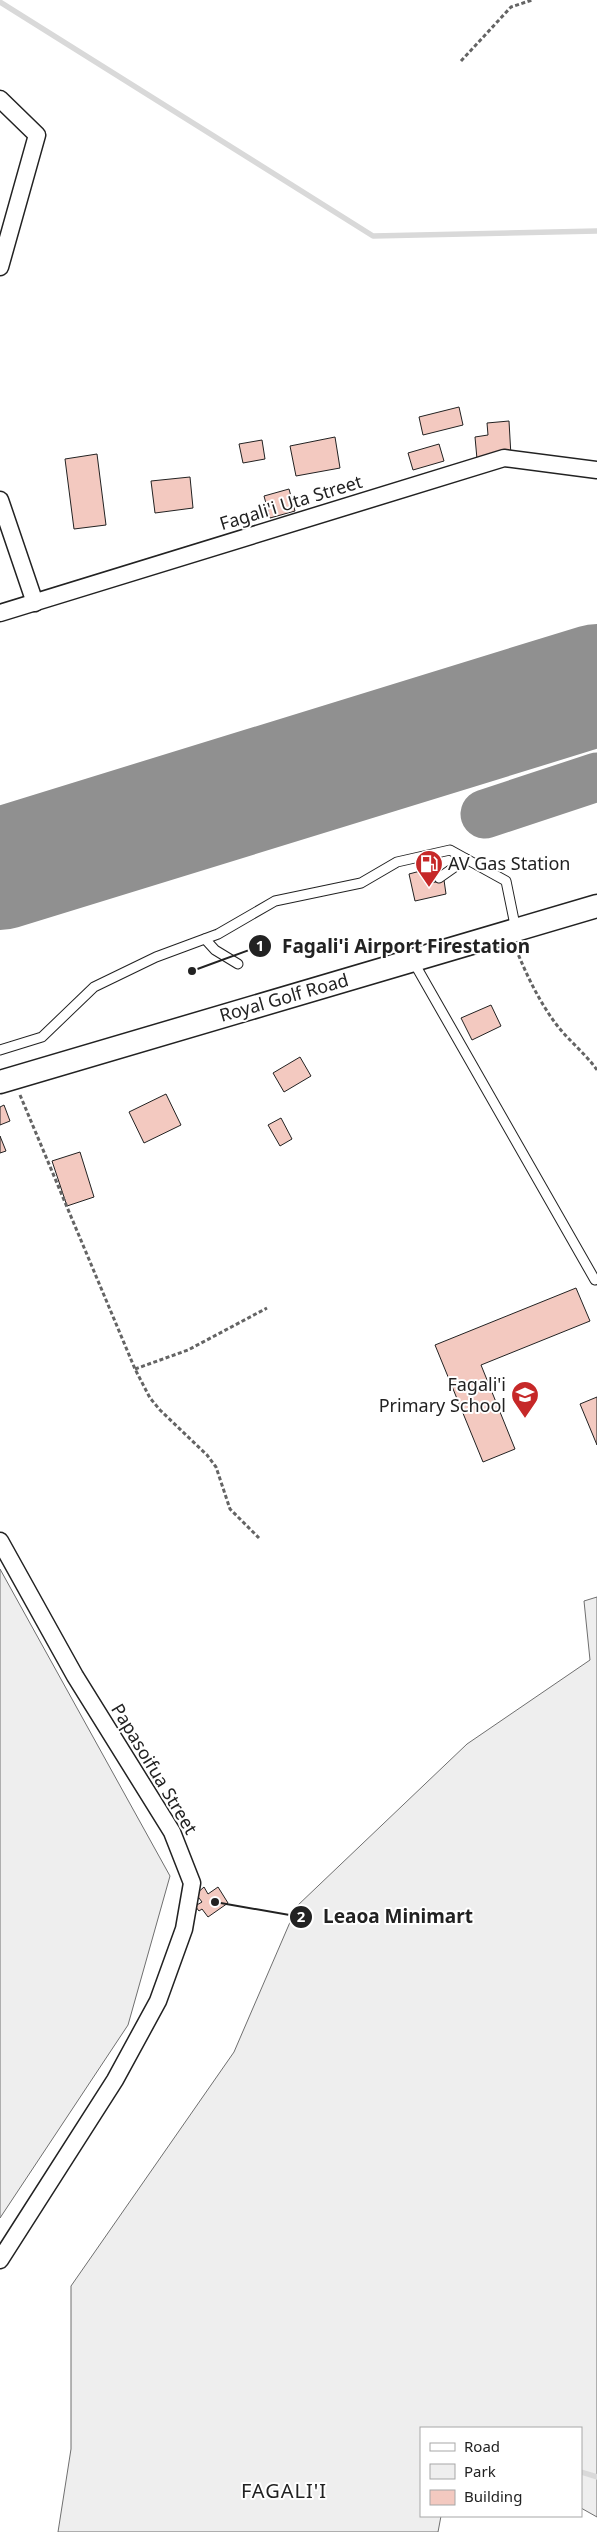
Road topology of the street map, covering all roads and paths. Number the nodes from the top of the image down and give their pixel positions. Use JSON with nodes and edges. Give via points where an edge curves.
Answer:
{"nodes":[{"id":1,"x":532,"y":0,"type":"edge"},
{"id":2,"x":462,"y":62,"type":"dead end"},
{"id":3,"x":0,"y":99,"type":"edge"},
{"id":4,"x":0,"y":267,"type":"edge"},
{"id":5,"x":597,"y":470,"type":"edge"},
{"id":6,"x":0,"y":500,"type":"edge"},
{"id":7,"x":35,"y":602,"type":"junction"},
{"id":8,"x":0,"y":613,"type":"edge"},
{"id":9,"x":466,"y":859,"type":"junction"},
{"id":10,"x":439,"y":878,"type":"dead end"},
{"id":11,"x":597,"y":906,"type":"edge"},
{"id":12,"x":513,"y":931,"type":"junction"},
{"id":13,"x":205,"y":939,"type":"junction"},
{"id":14,"x":412,"y":961,"type":"junction"},
{"id":15,"x":238,"y":964,"type":"dead end"},
{"id":16,"x":0,"y":1050,"type":"edge"},
{"id":17,"x":597,"y":1070,"type":"edge"},
{"id":18,"x":6,"y":1080,"type":"edge"},
{"id":19,"x":596,"y":1280,"type":"dead end"},
{"id":20,"x":267,"y":1308,"type":"dead end"},
{"id":21,"x":135,"y":1369,"type":"junction"},
{"id":22,"x":259,"y":1538,"type":"dead end"},
{"id":23,"x":0,"y":1541,"type":"edge"},
{"id":24,"x":0,"y":2260,"type":"edge"}],
"edges":[{"from":1,"to":2,"type":"path","via":[[511,7]]},
{"from":3,"to":4,"type":"street","via":[[37,135]]},
{"from":5,"to":7,"type":"street","name":"Fagali'i Uta Street","via":[[504,458]]},
{"from":6,"to":7,"type":"street"},
{"from":7,"to":8,"type":"street","name":"Fagali'i Uta Street"},
{"from":9,"to":10,"type":"lane"},
{"from":9,"to":12,"type":"lane","via":[[506,881]]},
{"from":9,"to":13,"type":"lane","via":[[450,850],[396,862],[361,884],[275,901]]},
{"from":11,"to":12,"type":"main road","name":"Royal Golf Road"},
{"from":12,"to":14,"type":"main road","name":"Royal Golf Road"},
{"from":12,"to":17,"type":"path","via":[[532,986],[557,1025]]},
{"from":13,"to":15,"type":"lane","via":[[215,950]]},
{"from":13,"to":16,"type":"lane","via":[[156,957],[94,987],[42,1037]]},
{"from":14,"to":18,"type":"main road","name":"Royal Golf Road"},
{"from":14,"to":19,"type":"lane"},
{"from":18,"to":21,"type":"path"},
{"from":20,"to":21,"type":"path","via":[[188,1350]]},
{"from":21,"to":22,"type":"path","via":[[150,1398],[216,1467],[230,1509]]},
{"from":23,"to":24,"type":"street","name":"Papasoifua Street","via":[[75,1676],[172,1832],[192,1883],[184,1929],[158,2001],[115,2080]]}]}
